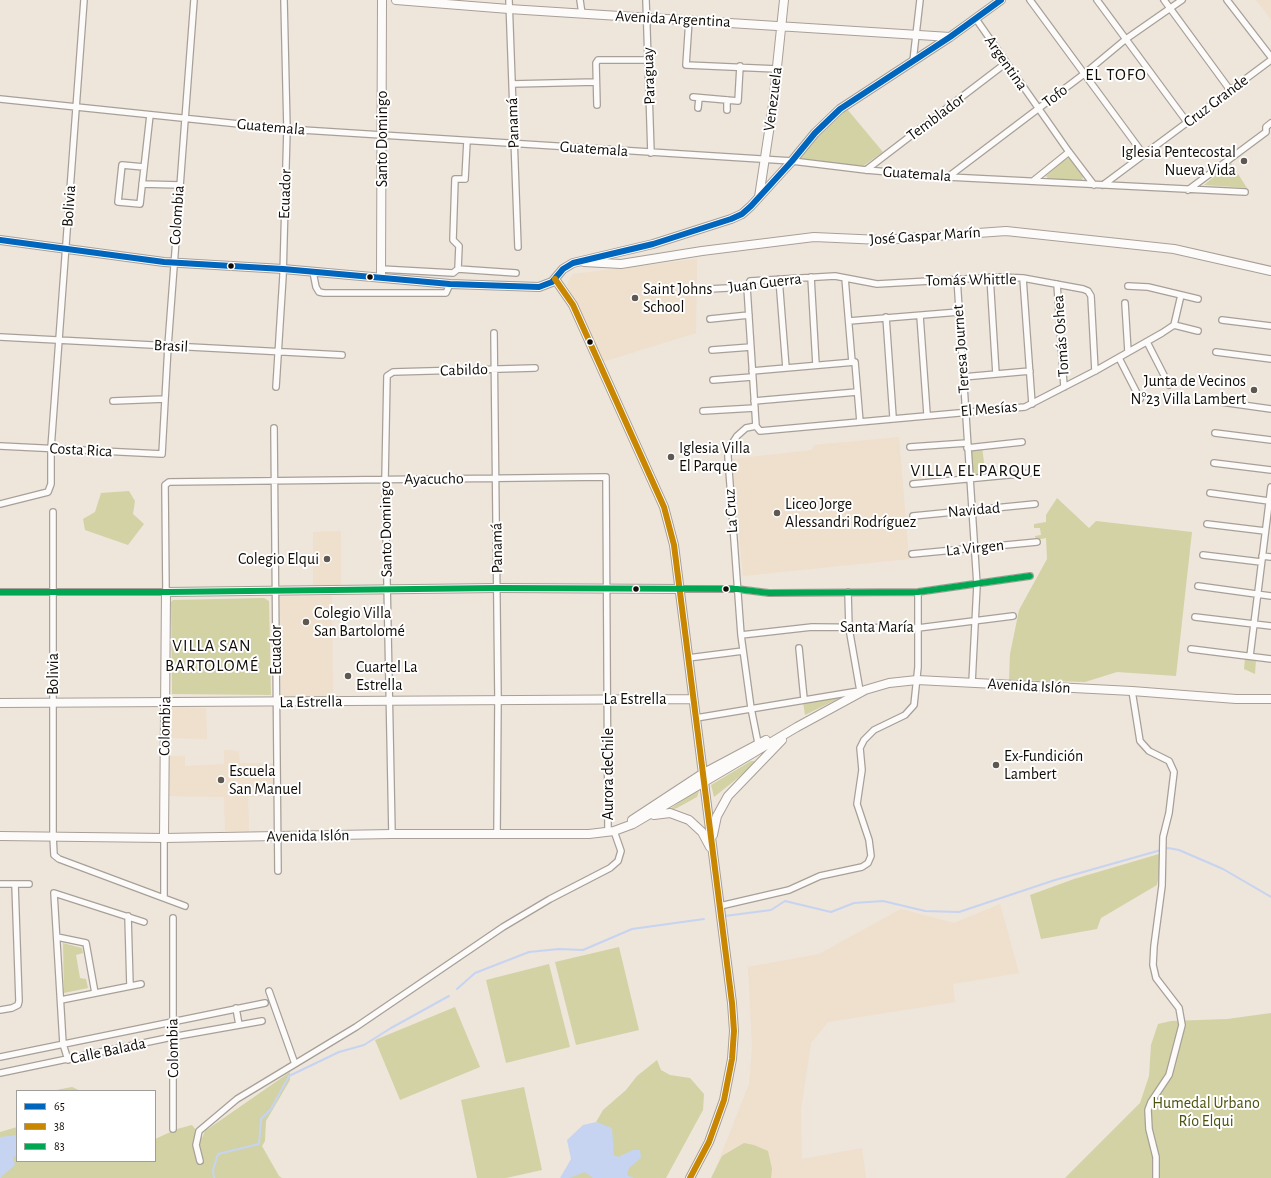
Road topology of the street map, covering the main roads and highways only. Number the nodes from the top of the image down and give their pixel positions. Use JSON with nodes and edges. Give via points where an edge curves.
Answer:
{"nodes":[{"id":1,"x":382,"y":0,"type":"edge"},
{"id":2,"x":396,"y":0,"type":"edge"},
{"id":3,"x":784,"y":0,"type":"edge"},
{"id":4,"x":1001,"y":0,"type":"edge"},
{"id":5,"x":782,"y":26,"type":"junction"},
{"id":6,"x":950,"y":37,"type":"junction"},
{"id":7,"x":758,"y":198,"type":"junction"},
{"id":8,"x":0,"y":240,"type":"edge"},
{"id":9,"x":579,"y":260,"type":"junction"},
{"id":10,"x":1271,"y":271,"type":"edge"},
{"id":11,"x":381,"y":273,"type":"junction"},
{"id":12,"x":555,"y":279,"type":"junction"},
{"id":13,"x":679,"y":588,"type":"junction"},
{"id":14,"x":694,"y":699,"type":"junction"},
{"id":15,"x":1271,"y":699,"type":"edge"},
{"id":16,"x":0,"y":703,"type":"edge"},
{"id":17,"x":165,"y":703,"type":"junction"},
{"id":18,"x":796,"y":727,"type":"junction"},
{"id":19,"x":703,"y":778,"type":"junction"},
{"id":20,"x":648,"y":816,"type":"junction"},
{"id":21,"x":613,"y":831,"type":"junction"},
{"id":22,"x":0,"y":836,"type":"edge"},
{"id":23,"x":164,"y":838,"type":"junction"},
{"id":24,"x":713,"y":850,"type":"junction"},
{"id":25,"x":690,"y":1178,"type":"edge"}],
"edges":[{"from":1,"to":11,"type":"main road","name":"Santo Domingo"},
{"from":2,"to":5,"type":"main road","name":"Avenida Argentina"},
{"from":3,"to":5,"type":"main road","name":"Venezuela"},
{"from":4,"to":6,"type":"main road"},
{"from":5,"to":6,"type":"main road","name":"Avenida Argentina"},
{"from":5,"to":7,"type":"main road","name":"Venezuela"},
{"from":6,"to":7,"type":"main road","via":[[840,110],[815,133]]},
{"from":7,"to":9,"type":"main road","via":[[747,210],[731,219],[627,251]]},
{"from":8,"to":11,"type":"main road","via":[[174,263],[313,272]]},
{"from":9,"to":10,"type":"main road","name":"José Gaspar Marín","via":[[599,264],[621,264],[814,237],[877,240],[1006,231],[1174,249]]},
{"from":9,"to":12,"type":"main road","via":[[563,269]]},
{"from":11,"to":12,"type":"main road","via":[[450,284],[534,288],[544,286]]},
{"from":12,"to":13,"type":"main road","via":[[573,304],[664,508],[674,545]]},
{"from":13,"to":14,"type":"main road"},
{"from":13,"to":17,"type":"main road","name":"Colombia","via":[[166,592]]},
{"from":14,"to":17,"type":"main road","name":"La Estrella"},
{"from":14,"to":19,"type":"main road"},
{"from":15,"to":18,"type":"main road","name":"Avenida Islón","via":[[917,680],[889,683],[863,691]]},
{"from":16,"to":17,"type":"main road","name":"La Estrella"},
{"from":17,"to":23,"type":"main road","name":"Colombia"},
{"from":18,"to":19,"type":"main road","name":"Avenida Islón"},
{"from":18,"to":24,"type":"main road","via":[[728,796],[715,822]]},
{"from":19,"to":20,"type":"main road","name":"Avenida Islón"},
{"from":19,"to":21,"type":"main road","name":"Avenida Islón"},
{"from":19,"to":24,"type":"main road"},
{"from":20,"to":21,"type":"main road","name":"Avenida Islón"},
{"from":20,"to":24,"type":"main road","via":[[670,813],[689,820],[702,832]]},
{"from":21,"to":23,"type":"main road","name":"Avenida Islón","via":[[589,834]]},
{"from":22,"to":23,"type":"main road","name":"Avenida Islón"},
{"from":24,"to":25,"type":"main road","via":[[733,1017],[732,1058],[720,1114]]}]}
